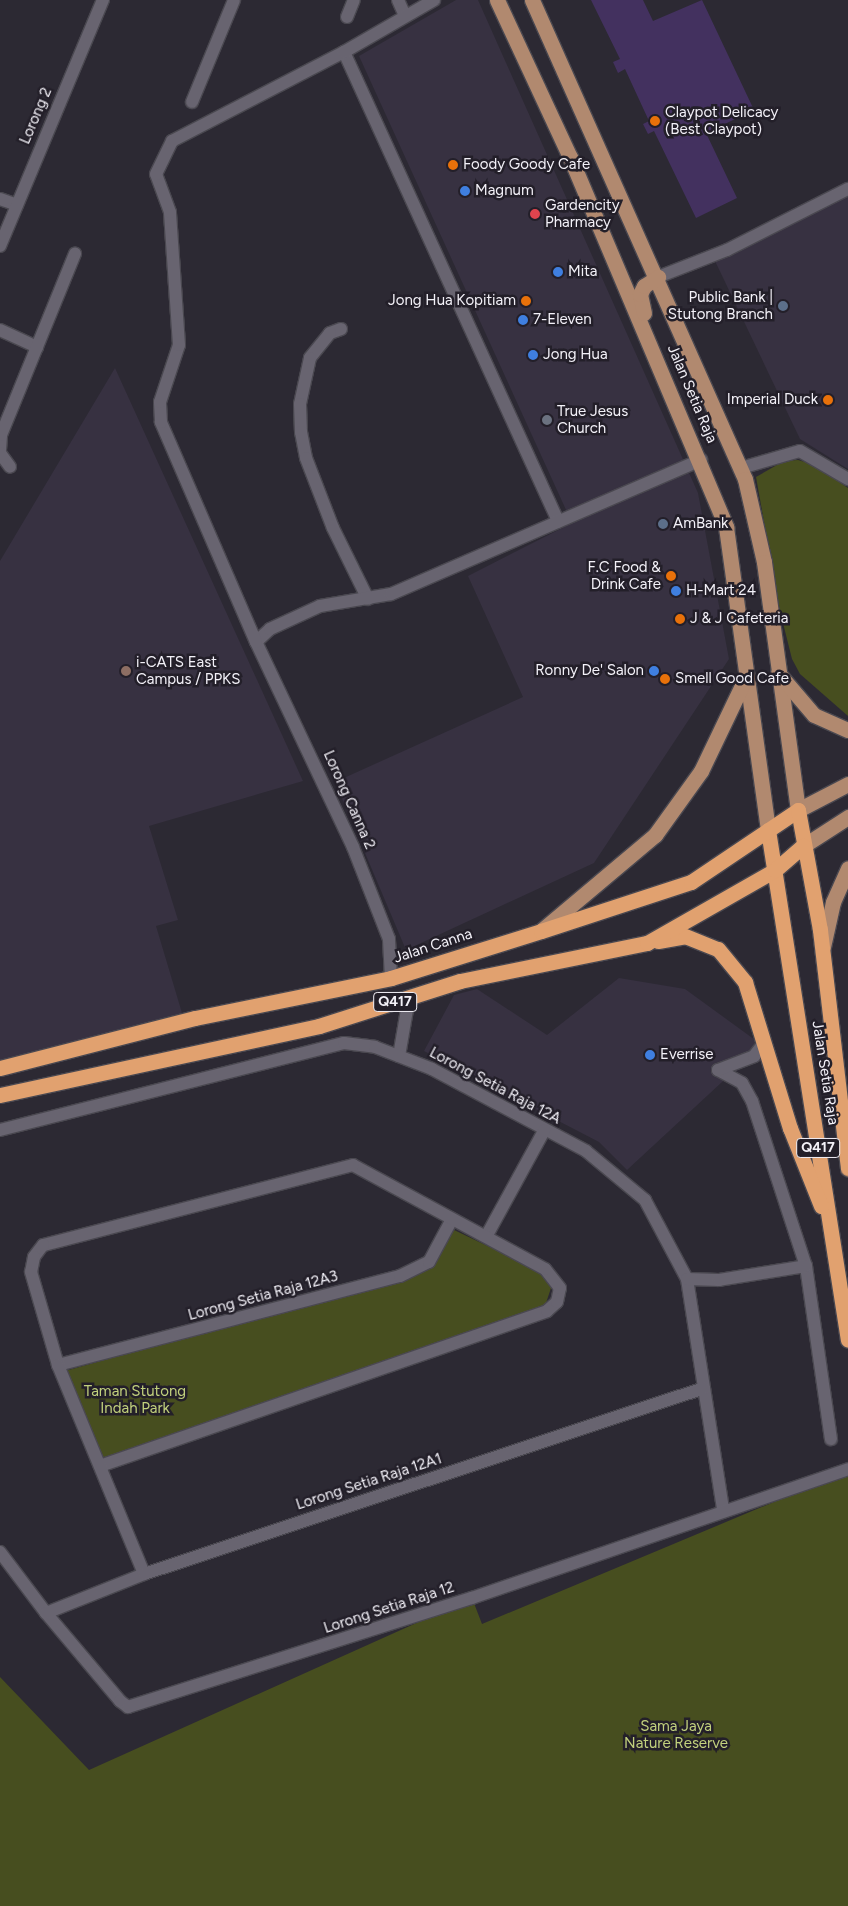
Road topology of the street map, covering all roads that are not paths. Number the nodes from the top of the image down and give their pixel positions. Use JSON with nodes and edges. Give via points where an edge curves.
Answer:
{"nodes":[{"id":1,"x":103,"y":0,"type":"edge"},
{"id":2,"x":234,"y":0,"type":"edge"},
{"id":3,"x":354,"y":0,"type":"edge"},
{"id":4,"x":398,"y":0,"type":"edge"},
{"id":5,"x":434,"y":0,"type":"edge"},
{"id":6,"x":497,"y":0,"type":"edge"},
{"id":7,"x":532,"y":0,"type":"edge"},
{"id":8,"x":405,"y":16,"type":"junction"},
{"id":9,"x":347,"y":17,"type":"dead end"},
{"id":10,"x":344,"y":52,"type":"junction"},
{"id":11,"x":192,"y":102,"type":"dead end"},
{"id":12,"x":848,"y":189,"type":"edge"},
{"id":13,"x":0,"y":199,"type":"edge"},
{"id":14,"x":16,"y":205,"type":"junction"},
{"id":15,"x":0,"y":246,"type":"edge"},
{"id":16,"x":75,"y":254,"type":"dead end"},
{"id":17,"x":658,"y":278,"type":"junction"},
{"id":18,"x":341,"y":329,"type":"dead end"},
{"id":19,"x":0,"y":330,"type":"edge"},
{"id":20,"x":37,"y":347,"type":"junction"},
{"id":21,"x":657,"y":358,"type":"junction"},
{"id":22,"x":0,"y":452,"type":"edge"},
{"id":23,"x":701,"y":460,"type":"junction"},
{"id":24,"x":10,"y":467,"type":"dead end"},
{"id":25,"x":741,"y":468,"type":"junction"},
{"id":26,"x":848,"y":479,"type":"edge"},
{"id":27,"x":558,"y":521,"type":"junction"},
{"id":28,"x":368,"y":599,"type":"junction"},
{"id":29,"x":250,"y":628,"type":"junction"},
{"id":30,"x":270,"y":629,"type":"junction"},
{"id":31,"x":256,"y":642,"type":"junction"},
{"id":32,"x":778,"y":673,"type":"junction"},
{"id":33,"x":745,"y":679,"type":"junction"},
{"id":34,"x":848,"y":730,"type":"edge"},
{"id":35,"x":848,"y":784,"type":"edge"},
{"id":36,"x":798,"y":810,"type":"junction"},
{"id":37,"x":848,"y":817,"type":"edge"},
{"id":38,"x":768,"y":830,"type":"junction"},
{"id":39,"x":803,"y":846,"type":"junction"},
{"id":40,"x":848,"y":868,"type":"edge"},
{"id":41,"x":775,"y":870,"type":"junction"},
{"id":42,"x":541,"y":932,"type":"junction"},
{"id":43,"x":647,"y":943,"type":"junction"},
{"id":44,"x":822,"y":951,"type":"junction"},
{"id":45,"x":391,"y":978,"type":"junction"},
{"id":46,"x":410,"y":998,"type":"junction"},
{"id":47,"x":764,"y":1043,"type":"junction"},
{"id":48,"x":399,"y":1056,"type":"junction"},
{"id":49,"x":0,"y":1068,"type":"edge"},
{"id":50,"x":0,"y":1095,"type":"edge"},
{"id":51,"x":0,"y":1130,"type":"edge"},
{"id":52,"x":544,"y":1131,"type":"junction"},
{"id":53,"x":848,"y":1168,"type":"edge"},
{"id":54,"x":451,"y":1221,"type":"junction"},
{"id":55,"x":831,"y":1230,"type":"junction"},
{"id":56,"x":487,"y":1236,"type":"junction"},
{"id":57,"x":806,"y":1266,"type":"junction"},
{"id":58,"x":687,"y":1278,"type":"junction"},
{"id":59,"x":848,"y":1340,"type":"edge"},
{"id":60,"x":58,"y":1365,"type":"junction"},
{"id":61,"x":704,"y":1388,"type":"junction"},
{"id":62,"x":831,"y":1439,"type":"dead end"},
{"id":63,"x":100,"y":1466,"type":"junction"},
{"id":64,"x":848,"y":1469,"type":"edge"},
{"id":65,"x":722,"y":1510,"type":"junction"},
{"id":66,"x":0,"y":1552,"type":"edge"},
{"id":67,"x":144,"y":1574,"type":"junction"},
{"id":68,"x":46,"y":1613,"type":"junction"}],
"edges":[{"from":1,"to":14,"type":"street","name":"Lorong 2"},
{"from":2,"to":11,"type":"street"},
{"from":3,"to":9,"type":"street"},
{"from":4,"to":8,"type":"street"},
{"from":5,"to":8,"type":"street","name":"Lorong Canna 2"},
{"from":6,"to":21,"type":"main road","name":"Jalan Setia Raja"},
{"from":7,"to":17,"type":"main road","name":"Jalan Setia Raja"},
{"from":8,"to":10,"type":"street","name":"Lorong Canna 2"},
{"from":10,"to":27,"type":"street"},
{"from":10,"to":29,"type":"street","name":"Lorong Canna 2","via":[[172,141],[156,174],[170,212],[179,345],[160,402],[161,422]]},
{"from":12,"to":17,"type":"street","via":[[727,250]]},
{"from":13,"to":14,"type":"street"},
{"from":14,"to":15,"type":"street","name":"Lorong 2"},
{"from":16,"to":20,"type":"street"},
{"from":17,"to":21,"type":"main road","via":[[644,286],[640,294]]},
{"from":17,"to":25,"type":"main road","name":"Jalan Setia Raja"},
{"from":18,"to":28,"type":"street","via":[[326,337],[310,358],[301,397],[301,432],[306,458],[333,528]]},
{"from":19,"to":20,"type":"street"},
{"from":20,"to":22,"type":"street","via":[[1,435]]},
{"from":21,"to":23,"type":"main road","name":"Jalan Setia Raja"},
{"from":22,"to":24,"type":"street"},
{"from":23,"to":27,"type":"street"},
{"from":23,"to":33,"type":"main road","name":"Jalan Setia Raja","via":[[726,526],[735,577]]},
{"from":25,"to":26,"type":"street","via":[[800,451]]},
{"from":25,"to":32,"type":"main road","name":"Jalan Setia Raja","via":[[764,562]]},
{"from":27,"to":28,"type":"street","via":[[474,562]]},
{"from":28,"to":30,"type":"street","via":[[320,606]]},
{"from":29,"to":30,"type":"street"},
{"from":29,"to":31,"type":"street","name":"Lorong Canna 2"},
{"from":30,"to":31,"type":"street"},
{"from":31,"to":45,"type":"street","name":"Lorong Canna 2","via":[[352,847],[389,939]]},
{"from":32,"to":34,"type":"main road","via":[[814,715]]},
{"from":32,"to":36,"type":"main road","name":"Jalan Setia Raja"},
{"from":33,"to":38,"type":"main road","name":"Jalan Setia Raja"},
{"from":33,"to":42,"type":"main road","via":[[701,770],[655,835]]},
{"from":35,"to":36,"type":"main road","name":"Jalan Canna"},
{"from":36,"to":38,"type":"highway","name":"Jalan Canna","number":"Q417"},
{"from":36,"to":39,"type":"highway","number":"Q417"},
{"from":37,"to":39,"type":"main road"},
{"from":38,"to":41,"type":"highway","number":"Q417"},
{"from":38,"to":42,"type":"highway","name":"Jalan Canna","number":"Q417","via":[[691,882]]},
{"from":39,"to":41,"type":"highway","number":"Q417"},
{"from":39,"to":44,"type":"highway","name":"Jalan Setia Raja","number":"Q417"},
{"from":40,"to":44,"type":"main road","via":[[833,902]]},
{"from":41,"to":43,"type":"highway","number":"Q417"},
{"from":41,"to":55,"type":"highway","name":"Jalan Setia Raja","number":"Q417"},
{"from":42,"to":45,"type":"highway","name":"Jalan Canna","number":"Q417"},
{"from":43,"to":46,"type":"highway","number":"Q417","via":[[460,981]]},
{"from":43,"to":47,"type":"highway","via":[[685,936],[718,949],[745,982]]},
{"from":44,"to":53,"type":"highway","name":"Jalan Setia Raja","number":"Q417"},
{"from":45,"to":49,"type":"highway","name":"Jalan Canna","number":"Q417","via":[[195,1018]]},
{"from":46,"to":48,"type":"street"},
{"from":46,"to":50,"type":"highway","number":"Q417","via":[[319,1026]]},
{"from":47,"to":55,"type":"highway","via":[[790,1128]]},
{"from":47,"to":57,"type":"street","via":[[754,1056],[718,1070],[742,1083],[752,1102]]},
{"from":48,"to":51,"type":"street","name":"Lorong Setia Raja 12A","via":[[344,1043]]},
{"from":48,"to":52,"type":"street","name":"Lorong Setia Raja 12A","via":[[432,1069]]},
{"from":52,"to":56,"type":"street"},
{"from":52,"to":58,"type":"street","name":"Lorong Setia Raja 12A","via":[[586,1151],[645,1200]]},
{"from":54,"to":56,"type":"street"},
{"from":54,"to":60,"type":"street","name":"Lorong Setia Raja 12A3","via":[[429,1262],[400,1276]]},
{"from":54,"to":60,"type":"street","via":[[353,1165],[43,1245],[34,1257],[31,1272]]},
{"from":55,"to":59,"type":"highway","name":"Jalan Setia Raja","number":"Q417"},
{"from":56,"to":63,"type":"street","via":[[551,1274],[560,1288],[554,1307]]},
{"from":57,"to":58,"type":"street","via":[[718,1280]]},
{"from":57,"to":62,"type":"street"},
{"from":58,"to":61,"type":"street","name":"Lorong Setia Raja 12A"},
{"from":60,"to":63,"type":"street"},
{"from":61,"to":65,"type":"street","name":"Lorong Setia Raja 12A"},
{"from":61,"to":67,"type":"street","name":"Lorong Setia Raja 12A1"},
{"from":63,"to":67,"type":"street"},
{"from":64,"to":65,"type":"street","name":"Lorong Setia Raja 12"},
{"from":65,"to":68,"type":"street","name":"Lorong Setia Raja 12","via":[[472,1598],[136,1706],[120,1702]]},
{"from":66,"to":68,"type":"street","name":"Lorong Setia Raja 12"},
{"from":67,"to":68,"type":"street","name":"Lorong Setia Raja 12A1"}]}
